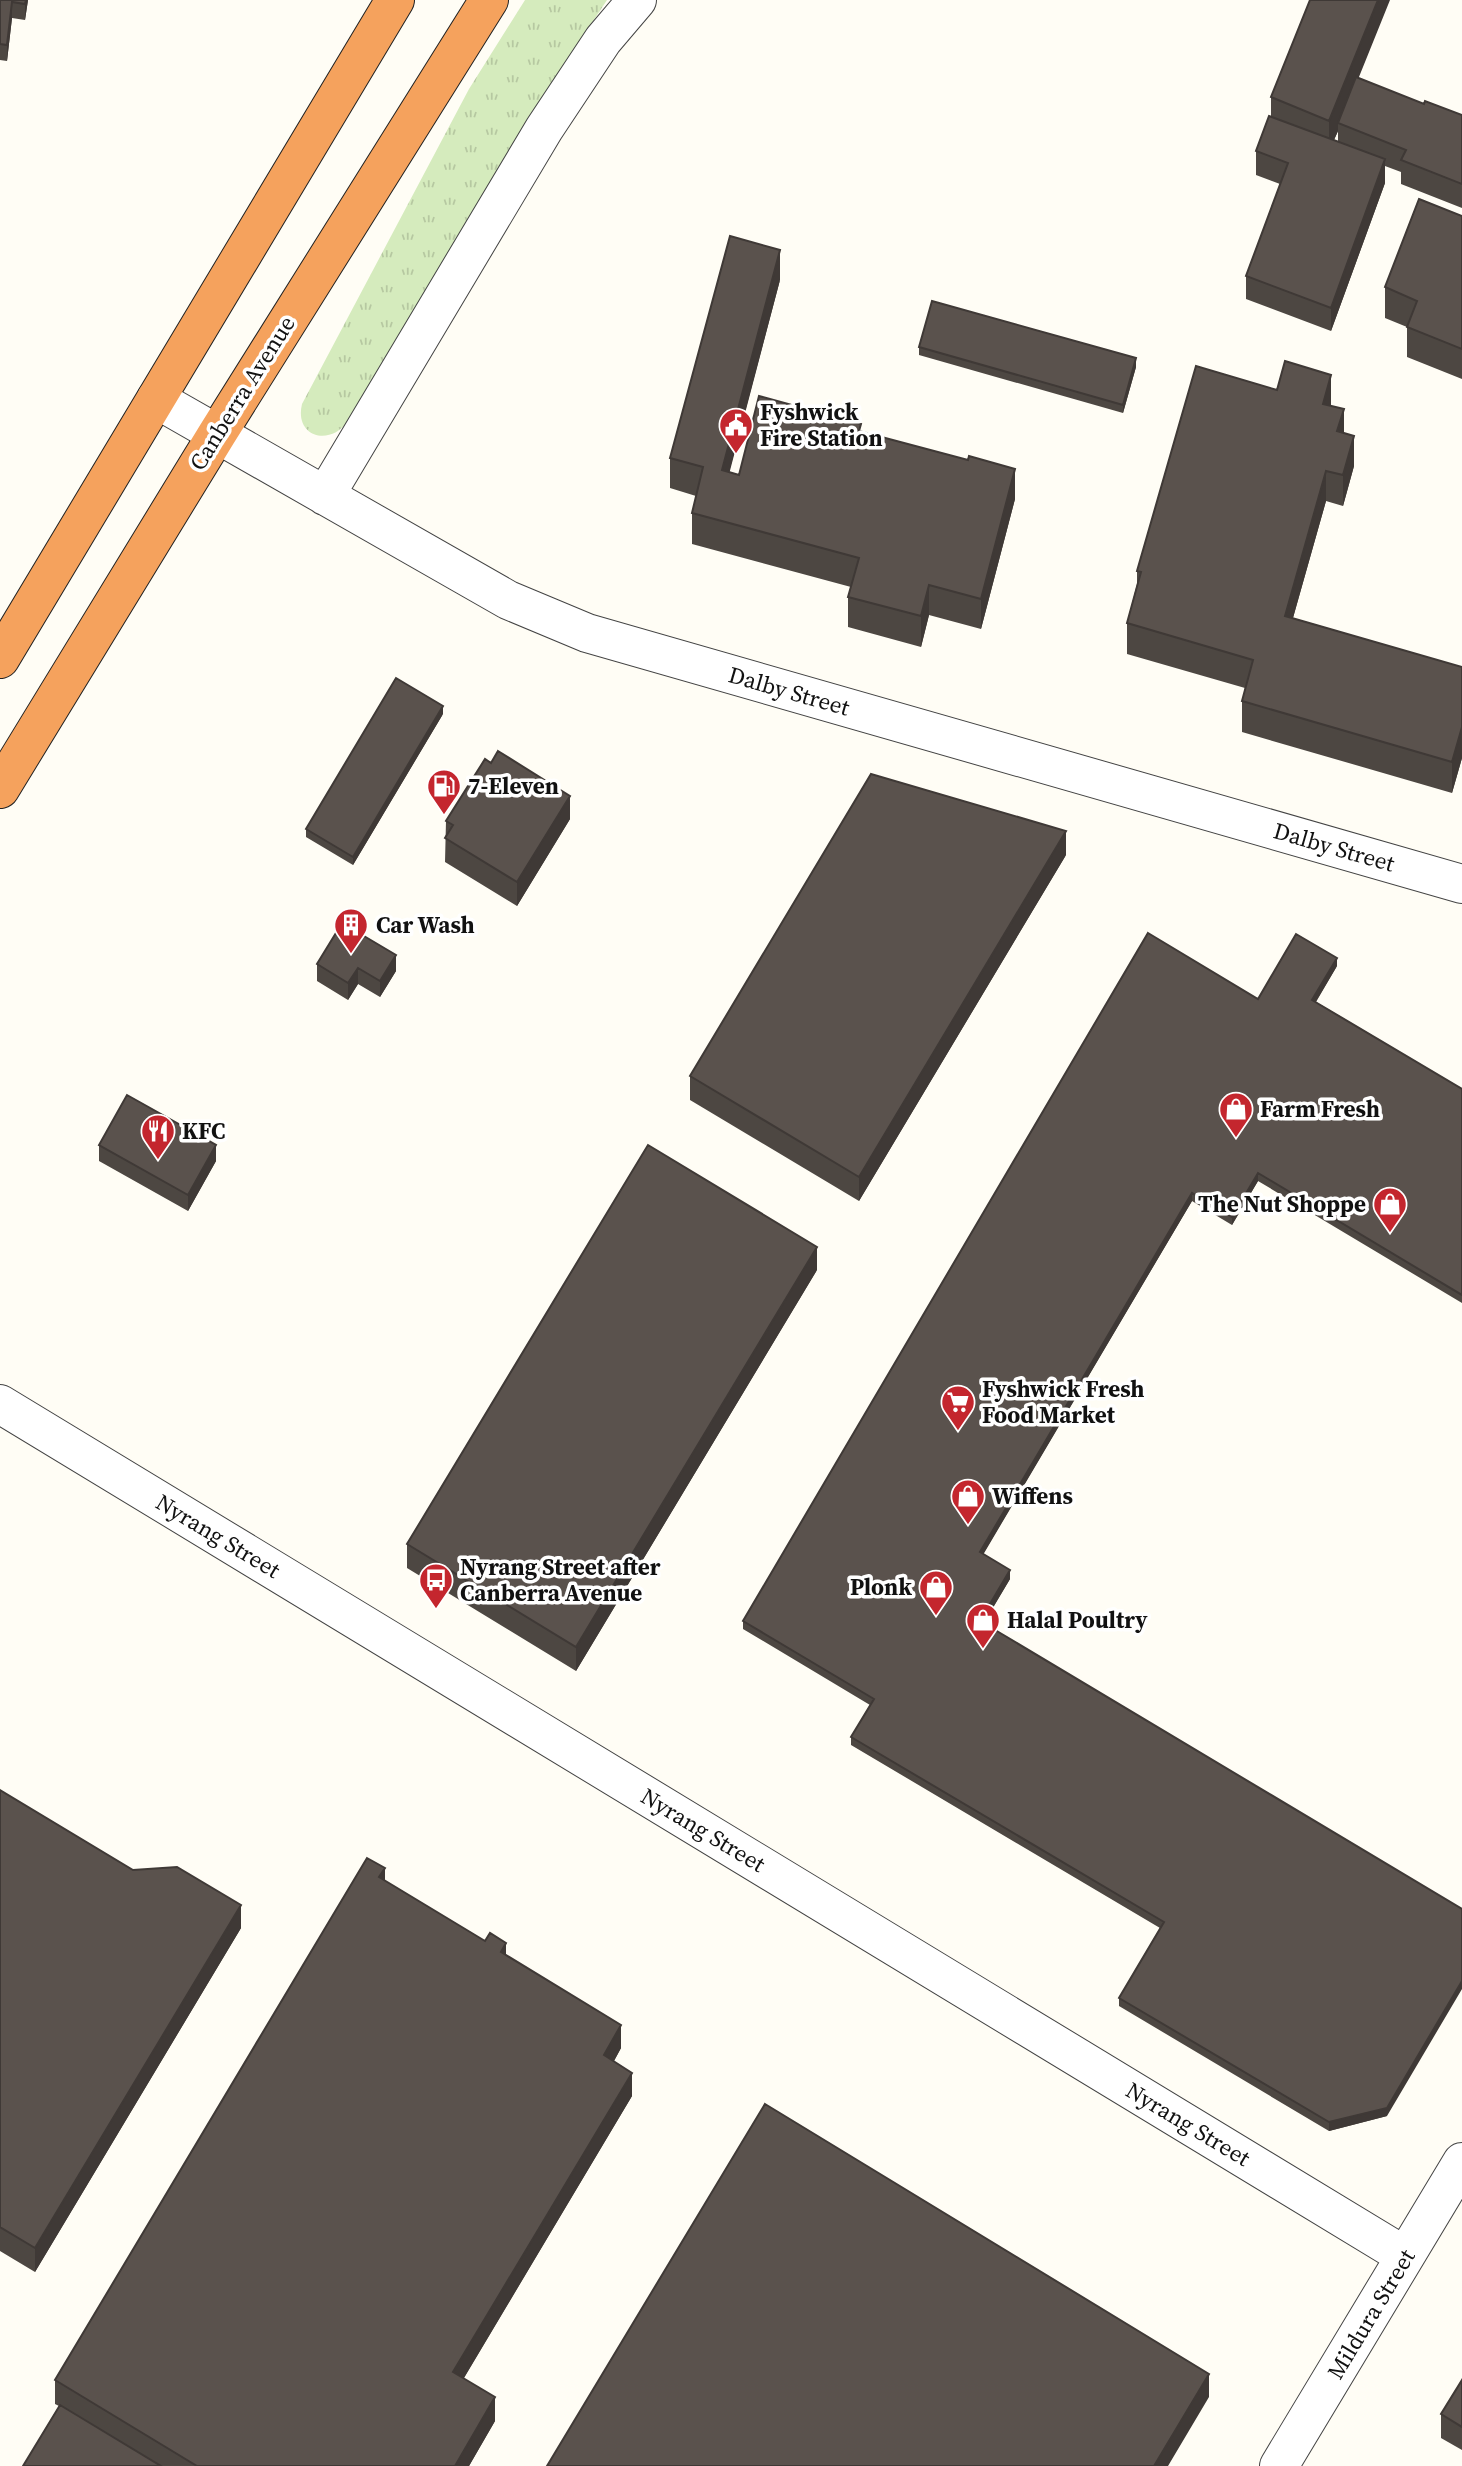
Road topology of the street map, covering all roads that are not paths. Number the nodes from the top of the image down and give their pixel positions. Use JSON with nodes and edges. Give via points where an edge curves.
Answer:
{"nodes":[{"id":1,"x":396,"y":0,"type":"edge"},
{"id":2,"x":489,"y":0,"type":"edge"},
{"id":3,"x":636,"y":0,"type":"edge"},
{"id":4,"x":156,"y":399,"type":"junction"},
{"id":5,"x":217,"y":433,"type":"junction"},
{"id":6,"x":325,"y":496,"type":"junction"},
{"id":7,"x":0,"y":659,"type":"edge"},
{"id":8,"x":0,"y":789,"type":"edge"},
{"id":9,"x":1462,"y":884,"type":"edge"},
{"id":10,"x":0,"y":1404,"type":"edge"},
{"id":11,"x":1462,"y":2162,"type":"edge"},
{"id":12,"x":1405,"y":2256,"type":"junction"},
{"id":13,"x":1279,"y":2466,"type":"edge"}],
"edges":[{"from":1,"to":4,"type":"highway"},
{"from":2,"to":5,"type":"highway","name":"Canberra Avenue"},
{"from":3,"to":6,"type":"street","via":[[603,40],[544,129]]},
{"from":4,"to":5,"type":"street","name":"Dalby Street"},
{"from":4,"to":7,"type":"highway"},
{"from":5,"to":6,"type":"street","name":"Dalby Street"},
{"from":5,"to":8,"type":"highway","name":"Canberra Avenue"},
{"from":6,"to":9,"type":"street","name":"Dalby Street","via":[[508,600],[587,633]]},
{"from":10,"to":12,"type":"street","name":"Nyrang Street"},
{"from":11,"to":12,"type":"street","name":"Mildura Street"},
{"from":12,"to":13,"type":"street","name":"Mildura Street"}]}
